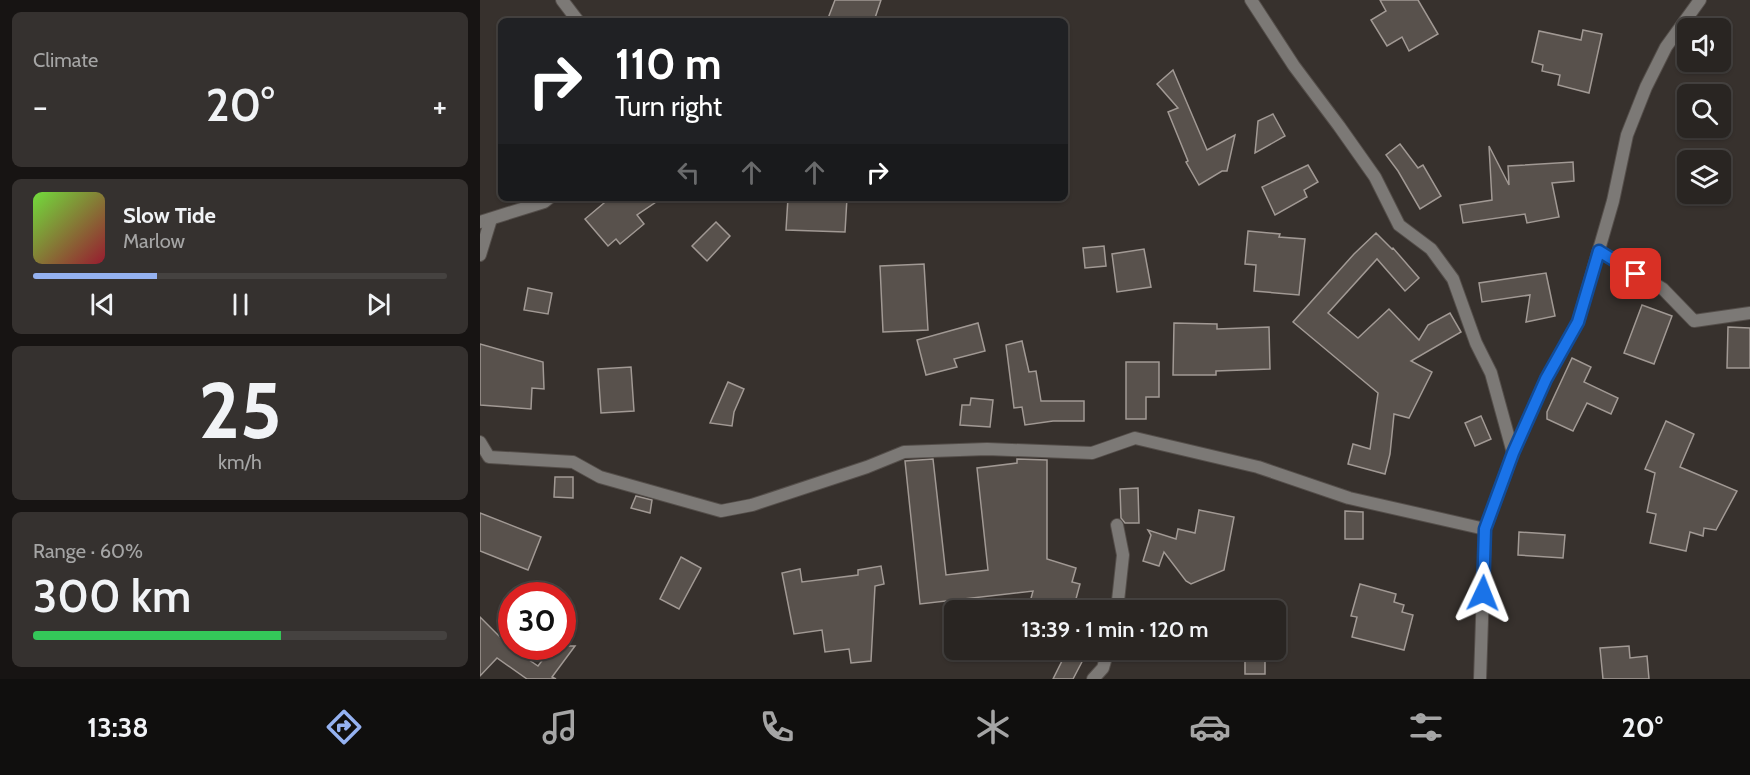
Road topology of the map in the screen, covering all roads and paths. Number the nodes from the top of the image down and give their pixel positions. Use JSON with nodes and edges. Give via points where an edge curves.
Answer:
{"nodes":[{"id":1,"x":562,"y":0,"type":"edge"},
{"id":2,"x":1251,"y":0,"type":"edge"},
{"id":3,"x":1700,"y":0,"type":"edge"},
{"id":4,"x":576,"y":18,"type":"edge"},
{"id":5,"x":545,"y":201,"type":"edge"},
{"id":6,"x":486,"y":221,"type":"edge"},
{"id":7,"x":1599,"y":251,"type":"junction"},
{"id":8,"x":480,"y":255,"type":"edge"},
{"id":9,"x":1750,"y":313,"type":"edge"},
{"id":10,"x":480,"y":442,"type":"edge"},
{"id":11,"x":1513,"y":453,"type":"junction"},
{"id":12,"x":1117,"y":525,"type":"dead end"},
{"id":13,"x":1485,"y":529,"type":"junction"},
{"id":14,"x":1118,"y":600,"type":"edge"},
{"id":15,"x":1105,"y":660,"type":"edge"},
{"id":16,"x":1093,"y":679,"type":"edge"},
{"id":17,"x":1480,"y":679,"type":"edge"}],
"edges":[{"from":1,"to":4,"type":"street"},
{"from":2,"to":11,"type":"street","via":[[1375,177],[1399,225],[1431,249],[1453,279],[1491,374]]},
{"from":3,"to":7,"type":"street","via":[[1666,47],[1642,96],[1627,135]]},
{"from":5,"to":6,"type":"street"},
{"from":6,"to":8,"type":"street"},
{"from":7,"to":9,"type":"street","via":[[1664,289],[1694,321]]},
{"from":7,"to":11,"type":"street","via":[[1578,322],[1546,379]]},
{"from":10,"to":13,"type":"street","via":[[489,457],[573,462],[600,477],[721,511],[752,506],[904,453],[987,449],[1092,453],[1135,438],[1258,466],[1349,498]]},
{"from":11,"to":13,"type":"street"},
{"from":12,"to":14,"type":"street","via":[[1123,555]]},
{"from":13,"to":17,"type":"street"},
{"from":15,"to":16,"type":"street"}]}
